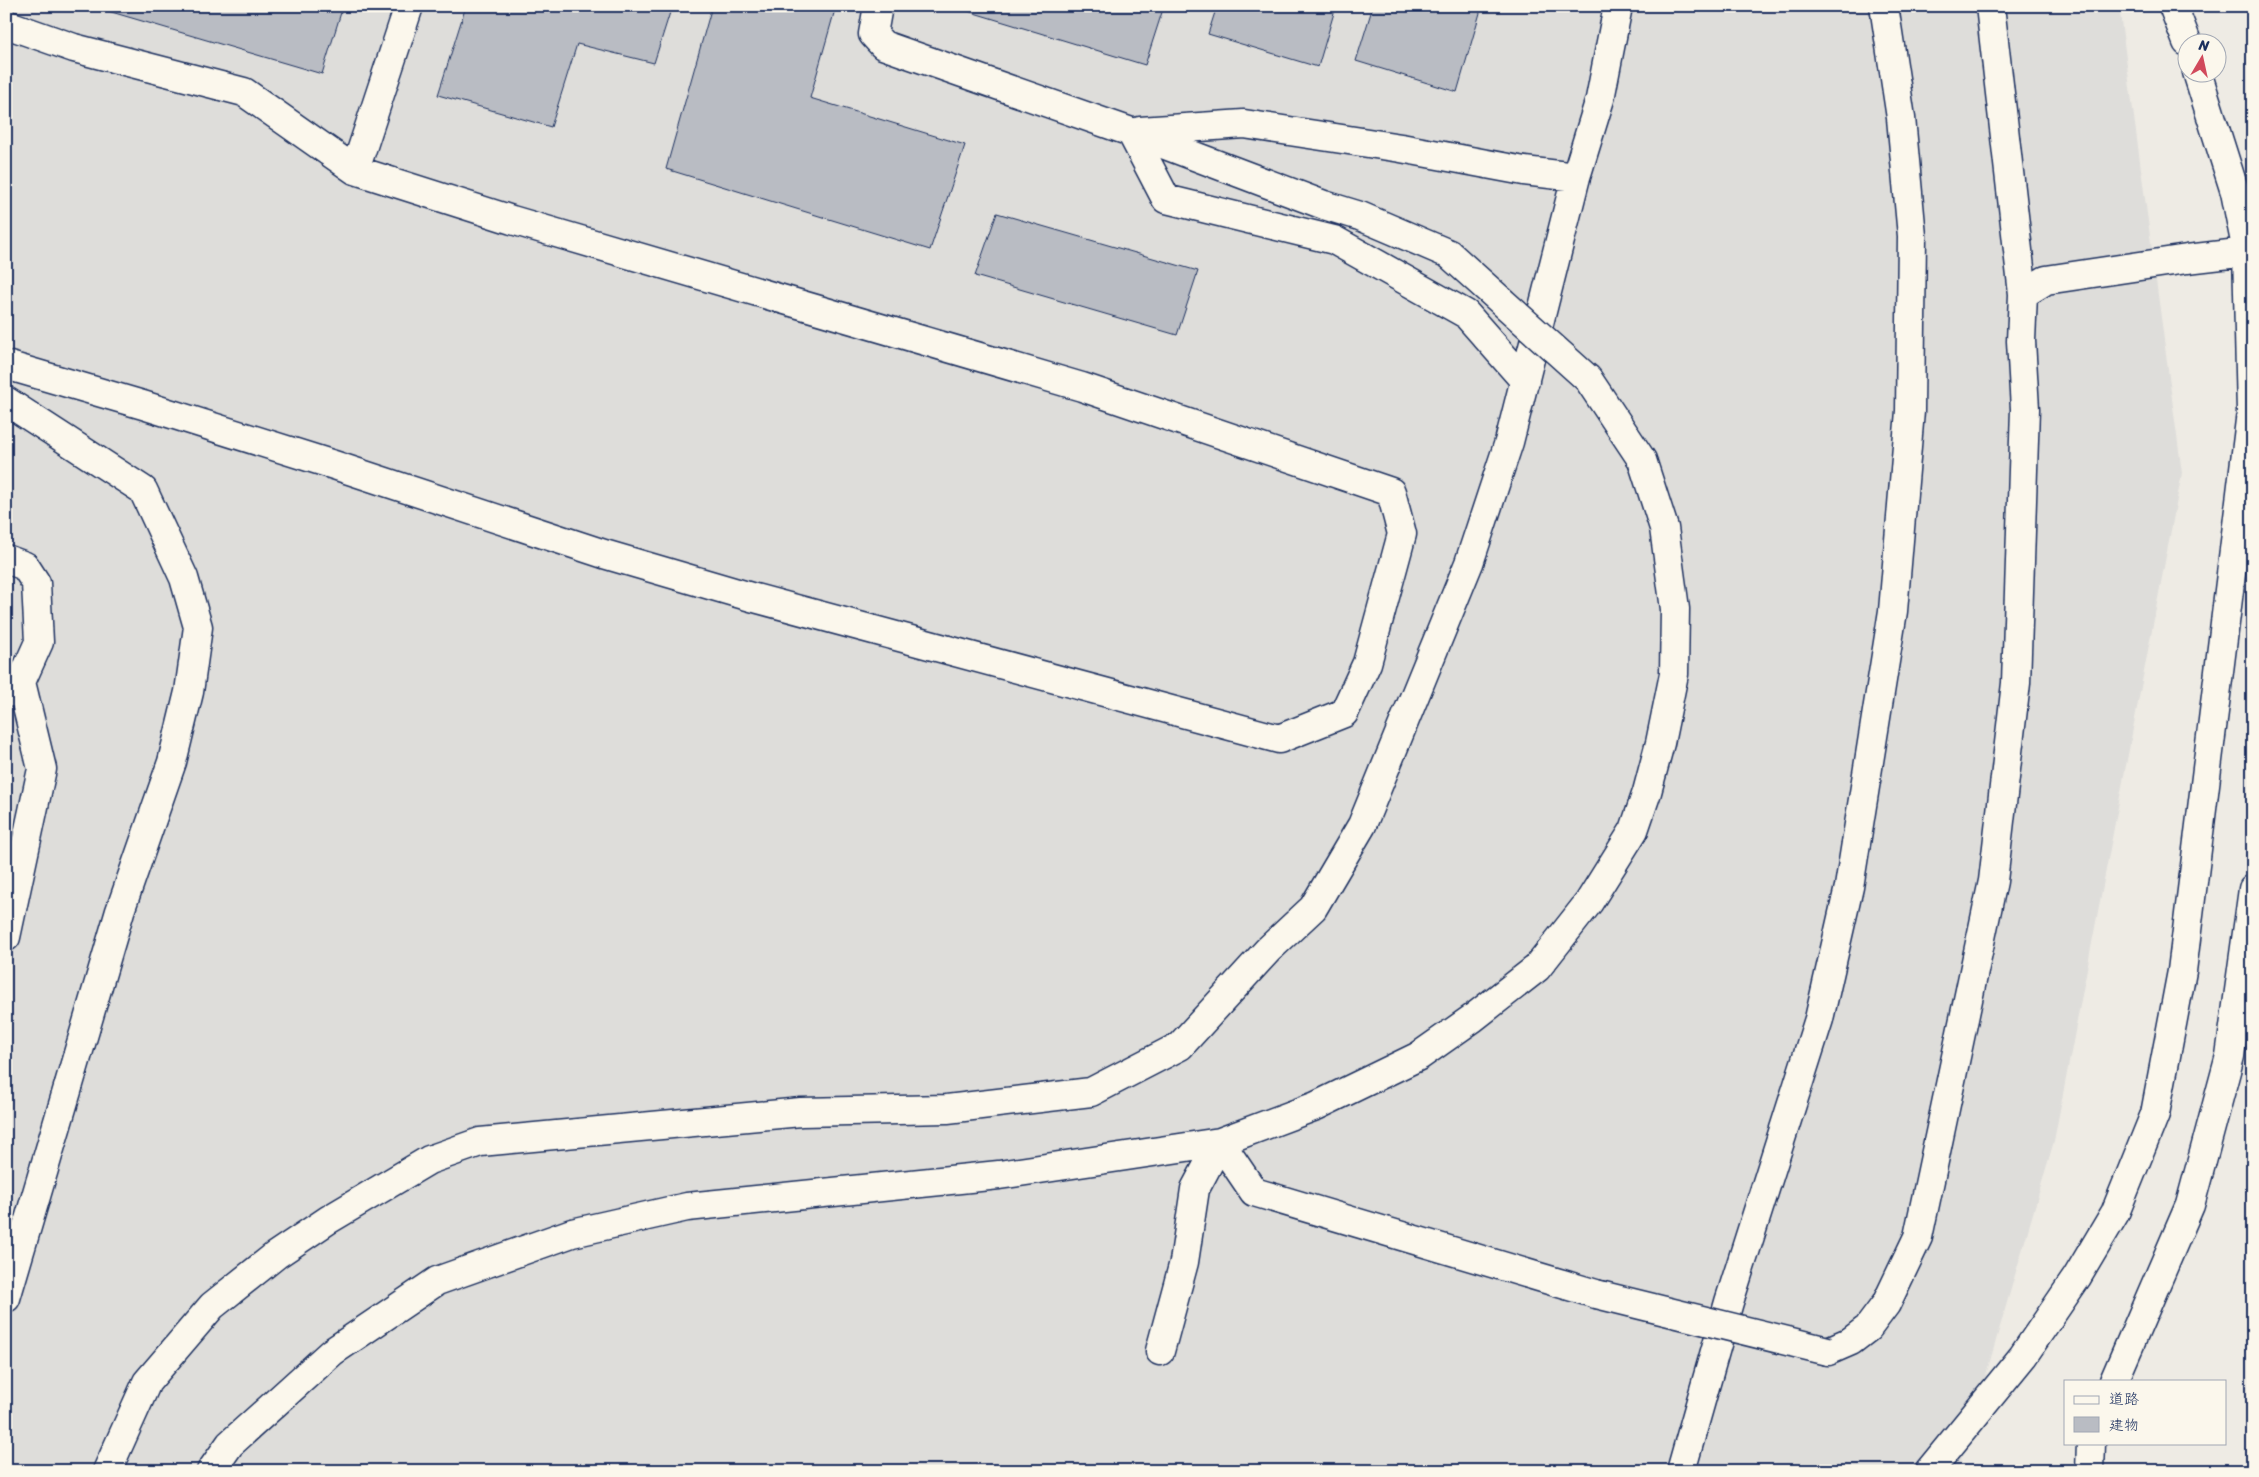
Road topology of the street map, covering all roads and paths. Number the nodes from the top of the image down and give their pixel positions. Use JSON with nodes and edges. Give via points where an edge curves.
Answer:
{"nodes":[{"id":1,"x":409,"y":6,"type":"edge"},
{"id":2,"x":878,"y":6,"type":"edge"},
{"id":3,"x":1618,"y":6,"type":"edge"},
{"id":4,"x":1884,"y":6,"type":"edge"},
{"id":5,"x":1990,"y":6,"type":"edge"},
{"id":6,"x":2173,"y":6,"type":"edge"},
{"id":7,"x":6,"y":24,"type":"edge"},
{"id":8,"x":2182,"y":32,"type":"edge"},
{"id":9,"x":2200,"y":82,"type":"edge"},
{"id":10,"x":1130,"y":132,"type":"junction"},
{"id":11,"x":355,"y":170,"type":"junction"},
{"id":12,"x":1576,"y":177,"type":"junction"},
{"id":13,"x":2247,"y":252,"type":"junction"},
{"id":14,"x":2023,"y":294,"type":"junction"},
{"id":15,"x":6,"y":365,"type":"edge"},
{"id":16,"x":1525,"y":381,"type":"junction"},
{"id":17,"x":6,"y":401,"type":"edge"},
{"id":18,"x":6,"y":559,"type":"edge"},
{"id":19,"x":14,"y":688,"type":"edge"},
{"id":20,"x":2253,"y":889,"type":"edge"},
{"id":21,"x":6,"y":937,"type":"edge"},
{"id":22,"x":1220,"y":1142,"type":"junction"},
{"id":23,"x":6,"y":1298,"type":"edge"},
{"id":24,"x":1160,"y":1351,"type":"dead end"},
{"id":25,"x":2114,"y":1380,"type":"edge"},
{"id":26,"x":2091,"y":1444,"type":"edge"},
{"id":27,"x":107,"y":1471,"type":"edge"},
{"id":28,"x":211,"y":1471,"type":"edge"},
{"id":29,"x":1681,"y":1471,"type":"edge"},
{"id":30,"x":1929,"y":1471,"type":"edge"},
{"id":31,"x":2090,"y":1471,"type":"edge"}],
"edges":[{"from":1,"to":11,"type":"lane"},
{"from":2,"to":10,"type":"lane","via":[[873,34],[883,45]]},
{"from":3,"to":12,"type":"lane","via":[[1600,99]]},
{"from":4,"to":29,"type":"lane","via":[[1912,236],[1910,411],[1892,611],[1849,886],[1819,1019],[1729,1302]]},
{"from":5,"to":14,"type":"lane"},
{"from":6,"to":8,"type":"lane"},
{"from":7,"to":11,"type":"lane","via":[[74,48],[244,92]]},
{"from":9,"to":13,"type":"lane","via":[[2235,192]]},
{"from":10,"to":12,"type":"lane","via":[[1244,124]]},
{"from":10,"to":16,"type":"lane","via":[[1166,199],[1334,240],[1466,314]]},
{"from":10,"to":22,"type":"lane","bridge":true,"via":[[1360,216],[1449,254],[1588,379],[1642,460],[1664,528],[1675,609],[1674,674],[1660,743],[1634,830],[1589,902],[1537,968],[1419,1056],[1316,1106]]},
{"from":11,"to":15,"type":"lane","via":[[512,220],[1082,387],[1391,492],[1402,534],[1367,662],[1344,713],[1279,739],[604,554],[324,462]]},
{"from":12,"to":16,"type":"lane"},
{"from":13,"to":14,"type":"lane","via":[[2046,280]]},
{"from":13,"to":30,"type":"lane","via":[[2251,412],[2182,971],[2155,1114],[2115,1212],[2077,1277],[2023,1356]]},
{"from":14,"to":22,"type":"lane","bridge":true,"via":[[2021,341],[2026,409],[2016,683],[1993,881],[1918,1237],[1886,1304],[1868,1328],[1828,1352],[1596,1294],[1254,1192]]},
{"from":16,"to":27,"type":"lane","via":[[1509,442],[1469,563],[1362,825],[1313,908],[1268,950],[1180,1046],[1091,1092],[947,1109],[801,1112],[480,1142],[429,1160],[328,1220],[276,1255],[212,1306],[147,1382]]},
{"from":17,"to":23,"type":"lane","via":[[143,490],[184,578],[198,627],[189,692],[172,762],[120,911]]},
{"from":18,"to":19,"type":"lane","via":[[25,566],[36,583],[39,642]]},
{"from":19,"to":21,"type":"lane","via":[[42,770]]},
{"from":20,"to":25,"type":"lane","via":[[2230,1056],[2190,1205]]},
{"from":22,"to":24,"type":"lane","via":[[1195,1188],[1184,1262]]},
{"from":22,"to":28,"type":"lane","via":[[999,1175],[687,1207],[572,1233],[437,1282],[332,1352],[230,1444]]},
{"from":26,"to":31,"type":"lane"}]}
